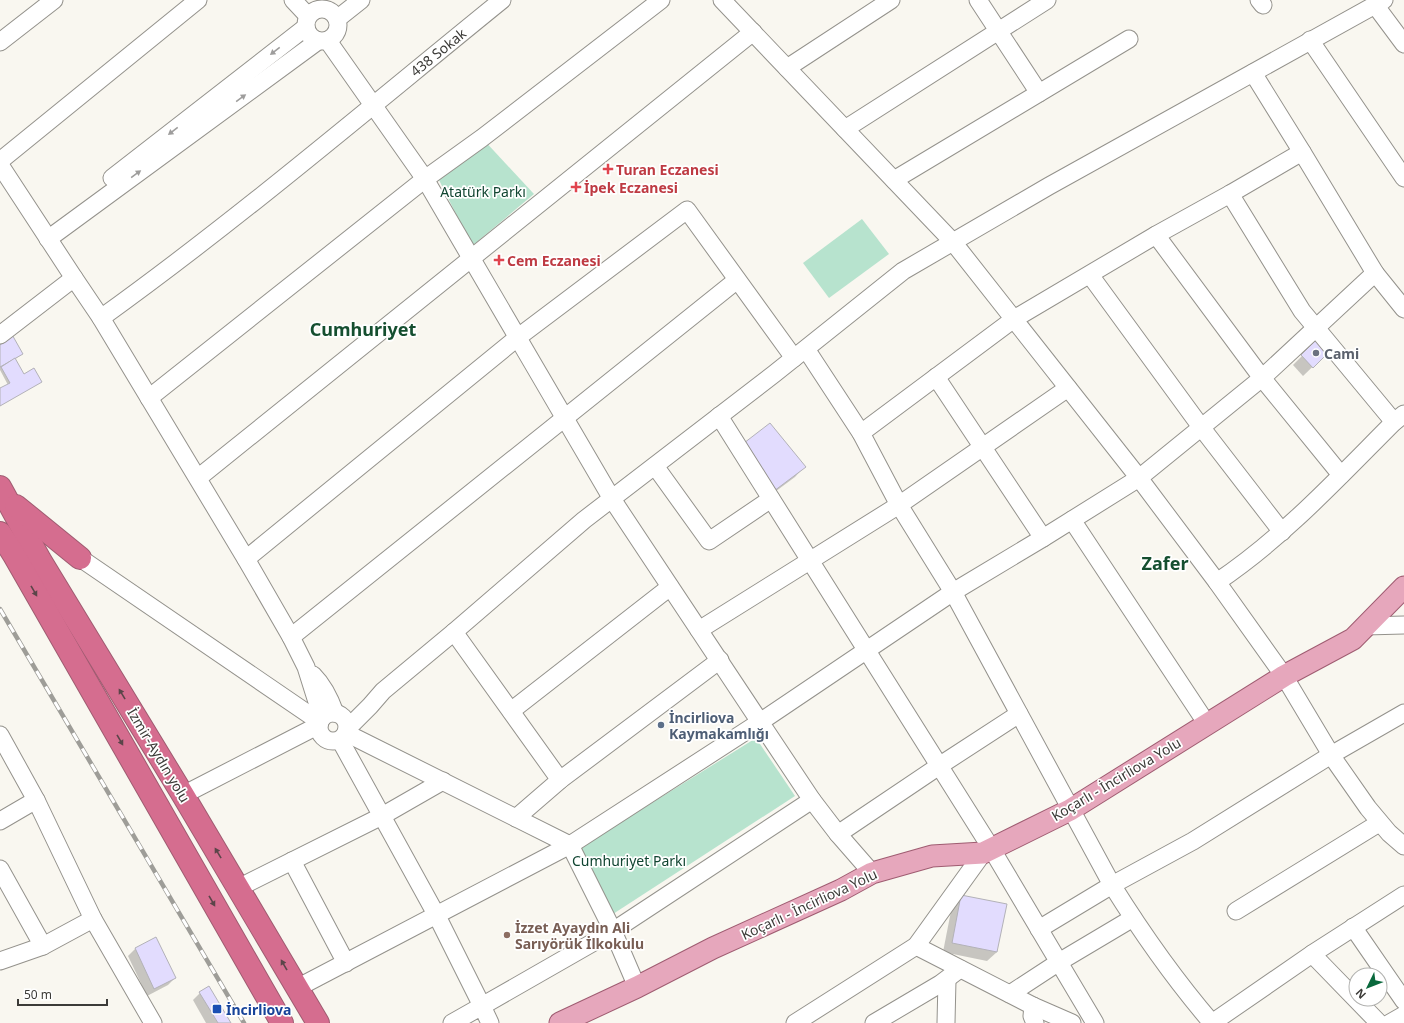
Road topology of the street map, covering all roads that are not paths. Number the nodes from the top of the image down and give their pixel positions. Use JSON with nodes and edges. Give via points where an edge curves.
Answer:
{"nodes":[{"id":1,"x":54,"y":0,"type":"edge"},
{"id":2,"x":198,"y":0,"type":"edge"},
{"id":3,"x":293,"y":0,"type":"edge"},
{"id":4,"x":361,"y":0,"type":"edge"},
{"id":5,"x":502,"y":0,"type":"edge"},
{"id":6,"x":661,"y":0,"type":"edge"},
{"id":7,"x":722,"y":0,"type":"edge"},
{"id":8,"x":891,"y":0,"type":"edge"},
{"id":9,"x":978,"y":0,"type":"edge"},
{"id":10,"x":1047,"y":0,"type":"edge"},
{"id":11,"x":1380,"y":2,"type":"edge"},
{"id":12,"x":334,"y":10,"type":"edge"},
{"id":13,"x":307,"y":22,"type":"junction"},
{"id":14,"x":753,"y":32,"type":"junction"},
{"id":15,"x":998,"y":32,"type":"junction"},
{"id":16,"x":1129,"y":40,"type":"dead end"},
{"id":17,"x":1310,"y":40,"type":"junction"},
{"id":18,"x":323,"y":41,"type":"junction"},
{"id":19,"x":0,"y":42,"type":"edge"},
{"id":20,"x":1404,"y":44,"type":"edge"},
{"id":21,"x":787,"y":68,"type":"junction"},
{"id":22,"x":1252,"y":73,"type":"junction"},
{"id":23,"x":1039,"y":93,"type":"junction"},
{"id":24,"x":373,"y":105,"type":"junction"},
{"id":25,"x":845,"y":129,"type":"junction"},
{"id":26,"x":1302,"y":152,"type":"junction"},
{"id":27,"x":0,"y":160,"type":"edge"},
{"id":28,"x":0,"y":165,"type":"edge"},
{"id":29,"x":1404,"y":178,"type":"edge"},
{"id":30,"x":425,"y":179,"type":"junction"},
{"id":31,"x":894,"y":180,"type":"junction"},
{"id":32,"x":1230,"y":194,"type":"junction"},
{"id":33,"x":46,"y":235,"type":"junction"},
{"id":34,"x":1156,"y":235,"type":"junction"},
{"id":35,"x":953,"y":242,"type":"junction"},
{"id":36,"x":471,"y":259,"type":"junction"},
{"id":37,"x":1375,"y":273,"type":"junction"},
{"id":38,"x":1090,"y":275,"type":"junction"},
{"id":39,"x":74,"y":278,"type":"junction"},
{"id":40,"x":737,"y":280,"type":"junction"},
{"id":41,"x":1404,"y":309,"type":"edge"},
{"id":42,"x":101,"y":318,"type":"junction"},
{"id":43,"x":1014,"y":320,"type":"junction"},
{"id":44,"x":1315,"y":327,"type":"junction"},
{"id":45,"x":0,"y":335,"type":"edge"},
{"id":46,"x":517,"y":338,"type":"junction"},
{"id":47,"x":800,"y":353,"type":"junction"},
{"id":48,"x":936,"y":377,"type":"junction"},
{"id":49,"x":1262,"y":378,"type":"junction"},
{"id":50,"x":1068,"y":388,"type":"junction"},
{"id":51,"x":149,"y":398,"type":"junction"},
{"id":52,"x":719,"y":416,"type":"junction"},
{"id":53,"x":564,"y":418,"type":"junction"},
{"id":54,"x":1399,"y":418,"type":"edge"},
{"id":55,"x":1201,"y":427,"type":"junction"},
{"id":56,"x":861,"y":433,"type":"junction"},
{"id":57,"x":982,"y":447,"type":"junction"},
{"id":58,"x":655,"y":466,"type":"junction"},
{"id":59,"x":1341,"y":475,"type":"junction"},
{"id":60,"x":198,"y":478,"type":"junction"},
{"id":61,"x":1139,"y":478,"type":"junction"},
{"id":62,"x":3,"y":493,"type":"edge"},
{"id":63,"x":771,"y":498,"type":"junction"},
{"id":64,"x":612,"y":499,"type":"junction"},
{"id":65,"x":899,"y":505,"type":"junction"},
{"id":66,"x":1072,"y":520,"type":"junction"},
{"id":67,"x":1282,"y":532,"type":"junction"},
{"id":68,"x":0,"y":533,"type":"edge"},
{"id":69,"x":1043,"y":538,"type":"junction"},
{"id":70,"x":56,"y":539,"type":"junction"},
{"id":71,"x":27,"y":557,"type":"junction"},
{"id":72,"x":80,"y":558,"type":"junction"},
{"id":73,"x":246,"y":559,"type":"junction"},
{"id":74,"x":810,"y":561,"type":"junction"},
{"id":75,"x":1217,"y":582,"type":"junction"},
{"id":76,"x":1404,"y":586,"type":"edge"},
{"id":77,"x":670,"y":587,"type":"junction"},
{"id":78,"x":953,"y":592,"type":"junction"},
{"id":79,"x":68,"y":605,"type":"junction"},
{"id":80,"x":1404,"y":625,"type":"edge"},
{"id":81,"x":1365,"y":626,"type":"junction"},
{"id":82,"x":699,"y":630,"type":"junction"},
{"id":83,"x":454,"y":632,"type":"junction"},
{"id":84,"x":291,"y":637,"type":"junction"},
{"id":85,"x":866,"y":650,"type":"junction"},
{"id":86,"x":720,"y":660,"type":"junction"},
{"id":87,"x":1284,"y":676,"type":"junction"},
{"id":88,"x":511,"y":711,"type":"junction"},
{"id":89,"x":1404,"y":713,"type":"edge"},
{"id":90,"x":1019,"y":714,"type":"junction"},
{"id":91,"x":760,"y":722,"type":"junction"},
{"id":92,"x":334,"y":724,"type":"junction"},
{"id":93,"x":1207,"y":724,"type":"junction"},
{"id":94,"x":0,"y":734,"type":"edge"},
{"id":95,"x":1331,"y":755,"type":"junction"},
{"id":96,"x":939,"y":766,"type":"junction"},
{"id":97,"x":560,"y":780,"type":"junction"},
{"id":98,"x":443,"y":781,"type":"junction"},
{"id":99,"x":183,"y":795,"type":"junction"},
{"id":100,"x":36,"y":800,"type":"junction"},
{"id":101,"x":812,"y":800,"type":"junction"},
{"id":102,"x":1070,"y":810,"type":"junction"},
{"id":103,"x":382,"y":816,"type":"junction"},
{"id":104,"x":516,"y":818,"type":"junction"},
{"id":105,"x":0,"y":821,"type":"edge"},
{"id":106,"x":1379,"y":823,"type":"junction"},
{"id":107,"x":838,"y":834,"type":"junction"},
{"id":108,"x":570,"y":845,"type":"junction"},
{"id":109,"x":1404,"y":846,"type":"edge"},
{"id":110,"x":987,"y":850,"type":"junction"},
{"id":111,"x":292,"y":861,"type":"junction"},
{"id":112,"x":0,"y":869,"type":"edge"},
{"id":113,"x":872,"y":873,"type":"junction"},
{"id":114,"x":1112,"y":885,"type":"junction"},
{"id":115,"x":238,"y":888,"type":"junction"},
{"id":116,"x":1404,"y":895,"type":"edge"},
{"id":117,"x":1236,"y":911,"type":"dead end"},
{"id":118,"x":437,"y":916,"type":"junction"},
{"id":119,"x":1133,"y":918,"type":"junction"},
{"id":120,"x":93,"y":919,"type":"junction"},
{"id":121,"x":1353,"y":927,"type":"junction"},
{"id":122,"x":1039,"y":929,"type":"junction"},
{"id":123,"x":613,"y":931,"type":"junction"},
{"id":124,"x":43,"y":946,"type":"junction"},
{"id":125,"x":916,"y":946,"type":"junction"},
{"id":126,"x":1312,"y":954,"type":"junction"},
{"id":127,"x":0,"y":961,"type":"edge"},
{"id":128,"x":1059,"y":962,"type":"junction"},
{"id":129,"x":346,"y":963,"type":"junction"},
{"id":130,"x":960,"y":969,"type":"junction"},
{"id":131,"x":947,"y":980,"type":"junction"},
{"id":132,"x":637,"y":986,"type":"junction"},
{"id":133,"x":297,"y":988,"type":"junction"},
{"id":134,"x":1010,"y":994,"type":"junction"},
{"id":135,"x":1404,"y":1000,"type":"edge"},
{"id":136,"x":482,"y":1006,"type":"junction"},
{"id":137,"x":1033,"y":1006,"type":"junction"},
{"id":138,"x":1404,"y":1015,"type":"edge"},
{"id":139,"x":153,"y":1023,"type":"edge"},
{"id":140,"x":282,"y":1023,"type":"edge"},
{"id":141,"x":318,"y":1023,"type":"edge"},
{"id":142,"x":452,"y":1023,"type":"edge"},
{"id":143,"x":490,"y":1023,"type":"edge"},
{"id":144,"x":560,"y":1023,"type":"edge"},
{"id":145,"x":795,"y":1023,"type":"edge"},
{"id":146,"x":874,"y":1023,"type":"edge"},
{"id":147,"x":946,"y":1023,"type":"edge"},
{"id":148,"x":1035,"y":1023,"type":"edge"},
{"id":149,"x":1072,"y":1023,"type":"edge"},
{"id":150,"x":1095,"y":1023,"type":"edge"},
{"id":151,"x":1212,"y":1023,"type":"edge"},
{"id":152,"x":1379,"y":1023,"type":"edge"},
{"id":153,"x":1390,"y":1023,"type":"edge"}],
"edges":[{"from":1,"to":19,"type":"street"},
{"from":2,"to":27,"type":"street"},
{"from":3,"to":13,"type":"street"},
{"from":4,"to":12,"type":"street"},
{"from":5,"to":24,"type":"street","name":"438 Sokak"},
{"from":6,"to":30,"type":"street"},
{"from":7,"to":14,"type":"street"},
{"from":8,"to":21,"type":"street"},
{"from":9,"to":15,"type":"street"},
{"from":10,"to":15,"type":"street"},
{"from":11,"to":17,"type":"street"},
{"from":11,"to":20,"type":"street"},
{"from":12,"to":13,"type":"street","via":[[316,10]]},
{"from":12,"to":18,"type":"street","via":[[339,24],[336,34]]},
{"from":13,"to":18,"type":"street","via":[[310,36]]},
{"from":13,"to":33,"type":"street","one_way":true},
{"from":14,"to":21,"type":"street"},
{"from":14,"to":36,"type":"street"},
{"from":15,"to":23,"type":"street"},
{"from":15,"to":25,"type":"street"},
{"from":16,"to":23,"type":"street"},
{"from":17,"to":22,"type":"street"},
{"from":17,"to":29,"type":"street"},
{"from":18,"to":24,"type":"street"},
{"from":33,"to":18,"type":"street","one_way":true},
{"from":21,"to":25,"type":"street"},
{"from":22,"to":26,"type":"street"},
{"from":22,"to":35,"type":"street"},
{"from":23,"to":31,"type":"street"},
{"from":24,"to":30,"type":"street"},
{"from":24,"to":42,"type":"street","name":"438 Sokak","via":[[284,178]]},
{"from":25,"to":31,"type":"street"},
{"from":26,"to":32,"type":"street"},
{"from":26,"to":37,"type":"street"},
{"from":28,"to":33,"type":"street"},
{"from":30,"to":36,"type":"street"},
{"from":30,"to":51,"type":"street"},
{"from":31,"to":35,"type":"street"},
{"from":32,"to":34,"type":"street"},
{"from":32,"to":44,"type":"street","via":[[1295,301]]},
{"from":33,"to":39,"type":"street"},
{"from":34,"to":38,"type":"street"},
{"from":34,"to":49,"type":"street"},
{"from":35,"to":43,"type":"street"},
{"from":35,"to":47,"type":"street","via":[[903,271]]},
{"from":36,"to":46,"type":"street"},
{"from":36,"to":60,"type":"street"},
{"from":37,"to":41,"type":"street"},
{"from":37,"to":44,"type":"street"},
{"from":38,"to":43,"type":"street"},
{"from":38,"to":55,"type":"street"},
{"from":39,"to":42,"type":"street"},
{"from":39,"to":45,"type":"street"},
{"from":40,"to":46,"type":"street","via":[[687,210]]},
{"from":40,"to":47,"type":"street"},
{"from":40,"to":53,"type":"street"},
{"from":42,"to":51,"type":"street"},
{"from":43,"to":48,"type":"street"},
{"from":43,"to":50,"type":"street"},
{"from":44,"to":49,"type":"street"},
{"from":44,"to":54,"type":"street"},
{"from":46,"to":53,"type":"street"},
{"from":46,"to":73,"type":"street"},
{"from":47,"to":52,"type":"street"},
{"from":47,"to":56,"type":"street"},
{"from":48,"to":56,"type":"street"},
{"from":48,"to":57,"type":"street"},
{"from":49,"to":55,"type":"street"},
{"from":49,"to":59,"type":"street"},
{"from":50,"to":57,"type":"street"},
{"from":50,"to":61,"type":"street"},
{"from":51,"to":60,"type":"street"},
{"from":52,"to":58,"type":"street"},
{"from":52,"to":63,"type":"street"},
{"from":53,"to":64,"type":"street"},
{"from":53,"to":84,"type":"street"},
{"from":54,"to":59,"type":"street"},
{"from":55,"to":61,"type":"street"},
{"from":55,"to":67,"type":"street"},
{"from":56,"to":65,"type":"street"},
{"from":57,"to":65,"type":"street"},
{"from":57,"to":69,"type":"street"},
{"from":58,"to":63,"type":"street","via":[[709,541]]},
{"from":58,"to":64,"type":"street"},
{"from":59,"to":67,"type":"street"},
{"from":60,"to":73,"type":"street"},
{"from":61,"to":66,"type":"street"},
{"from":61,"to":75,"type":"street"},
{"from":62,"to":70,"type":"highway"},
{"from":62,"to":71,"type":"highway","name":"İzmir-Aydın yolu"},
{"from":63,"to":74,"type":"street"},
{"from":64,"to":77,"type":"street"},
{"from":64,"to":83,"type":"street"},
{"from":65,"to":74,"type":"street"},
{"from":65,"to":78,"type":"street"},
{"from":66,"to":69,"type":"street"},
{"from":66,"to":93,"type":"street"},
{"from":67,"to":75,"type":"street"},
{"from":68,"to":71,"type":"highway","name":"İzmir-Aydın yolu"},
{"from":69,"to":78,"type":"street"},
{"from":70,"to":71,"type":"highway"},
{"from":70,"to":72,"type":"highway"},
{"from":71,"to":72,"type":"highway"},
{"from":71,"to":79,"type":"highway","name":"İzmir-Aydın yolu"},
{"from":71,"to":140,"type":"highway","name":"İzmir-Aydın yolu","one_way":true},
{"from":72,"to":79,"type":"highway","via":[[63,572],[62,583]]},
{"from":72,"to":92,"type":"street"},
{"from":73,"to":84,"type":"street"},
{"from":74,"to":82,"type":"street"},
{"from":74,"to":85,"type":"street"},
{"from":75,"to":87,"type":"street"},
{"from":76,"to":81,"type":"main road","name":"Koçarlı - İncirliova Yolu"},
{"from":77,"to":82,"type":"street"},
{"from":77,"to":88,"type":"street"},
{"from":78,"to":85,"type":"street"},
{"from":78,"to":90,"type":"street"},
{"from":99,"to":79,"type":"highway","name":"İzmir-Aydın yolu","one_way":true},
{"from":80,"to":81,"type":"street"},
{"from":81,"to":87,"type":"main road","name":"Koçarlı - İncirliova Yolu","via":[[1353,639]]},
{"from":82,"to":86,"type":"street"},
{"from":83,"to":88,"type":"street"},
{"from":83,"to":92,"type":"street","via":[[383,691]]},
{"from":84,"to":92,"type":"street"},
{"from":85,"to":91,"type":"street"},
{"from":85,"to":96,"type":"street"},
{"from":86,"to":91,"type":"street"},
{"from":86,"to":97,"type":"street"},
{"from":87,"to":93,"type":"main road","name":"Koçarlı - İncirliova Yolu"},
{"from":87,"to":95,"type":"street"},
{"from":88,"to":97,"type":"street"},
{"from":89,"to":95,"type":"street"},
{"from":90,"to":96,"type":"street"},
{"from":90,"to":102,"type":"street"},
{"from":91,"to":101,"type":"street"},
{"from":91,"to":108,"type":"street"},
{"from":92,"to":98,"type":"street"},
{"from":92,"to":99,"type":"street"},
{"from":92,"to":103,"type":"street"},
{"from":93,"to":102,"type":"main road","name":"Koçarlı - İncirliova Yolu"},
{"from":94,"to":100,"type":"street"},
{"from":95,"to":106,"type":"street"},
{"from":95,"to":114,"type":"street","via":[[1193,841]]},
{"from":96,"to":107,"type":"street"},
{"from":96,"to":110,"type":"street"},
{"from":97,"to":104,"type":"street"},
{"from":98,"to":103,"type":"street"},
{"from":98,"to":104,"type":"street"},
{"from":115,"to":99,"type":"highway","name":"İzmir-Aydın yolu","one_way":true},
{"from":100,"to":105,"type":"street"},
{"from":100,"to":120,"type":"street"},
{"from":101,"to":107,"type":"street"},
{"from":101,"to":123,"type":"street"},
{"from":102,"to":110,"type":"main road","name":"Koçarlı - İncirliova Yolu"},
{"from":102,"to":114,"type":"street"},
{"from":103,"to":111,"type":"street"},
{"from":103,"to":118,"type":"street"},
{"from":104,"to":108,"type":"street"},
{"from":106,"to":109,"type":"street"},
{"from":106,"to":117,"type":"street"},
{"from":107,"to":113,"type":"street"},
{"from":108,"to":118,"type":"street"},
{"from":108,"to":123,"type":"street"},
{"from":110,"to":113,"type":"main road","name":"Koçarlı - İncirliova Yolu","via":[[932,856]]},
{"from":110,"to":122,"type":"street"},
{"from":110,"to":125,"type":"street"},
{"from":111,"to":115,"type":"street"},
{"from":111,"to":129,"type":"street"},
{"from":112,"to":124,"type":"street"},
{"from":113,"to":132,"type":"main road","name":"Koçarlı - İncirliova Yolu"},
{"from":114,"to":119,"type":"street"},
{"from":114,"to":122,"type":"street"},
{"from":133,"to":115,"type":"highway","name":"İzmir-Aydın yolu","one_way":true},
{"from":116,"to":121,"type":"street"},
{"from":118,"to":129,"type":"street"},
{"from":118,"to":136,"type":"street"},
{"from":119,"to":128,"type":"street"},
{"from":119,"to":151,"type":"street","via":[[1180,985]]},
{"from":120,"to":124,"type":"street"},
{"from":120,"to":139,"type":"street"},
{"from":121,"to":126,"type":"street"},
{"from":121,"to":135,"type":"street"},
{"from":122,"to":128,"type":"street"},
{"from":123,"to":132,"type":"street"},
{"from":123,"to":136,"type":"street"},
{"from":124,"to":127,"type":"street"},
{"from":125,"to":130,"type":"street"},
{"from":125,"to":145,"type":"street"},
{"from":126,"to":151,"type":"street"},
{"from":126,"to":152,"type":"street"},
{"from":128,"to":134,"type":"street"},
{"from":128,"to":150,"type":"street"},
{"from":129,"to":133,"type":"street"},
{"from":130,"to":131,"type":"street"},
{"from":130,"to":134,"type":"street"},
{"from":131,"to":146,"type":"street"},
{"from":131,"to":147,"type":"street"},
{"from":132,"to":144,"type":"main road","name":"Koçarlı - İncirliova Yolu"},
{"from":133,"to":141,"type":"highway","name":"İzmir-Aydın yolu"},
{"from":134,"to":137,"type":"street"},
{"from":136,"to":142,"type":"street"},
{"from":136,"to":143,"type":"street"},
{"from":137,"to":148,"type":"street","via":[[1032,1016]]},
{"from":137,"to":149,"type":"street"},
{"from":138,"to":153,"type":"street"}]}
